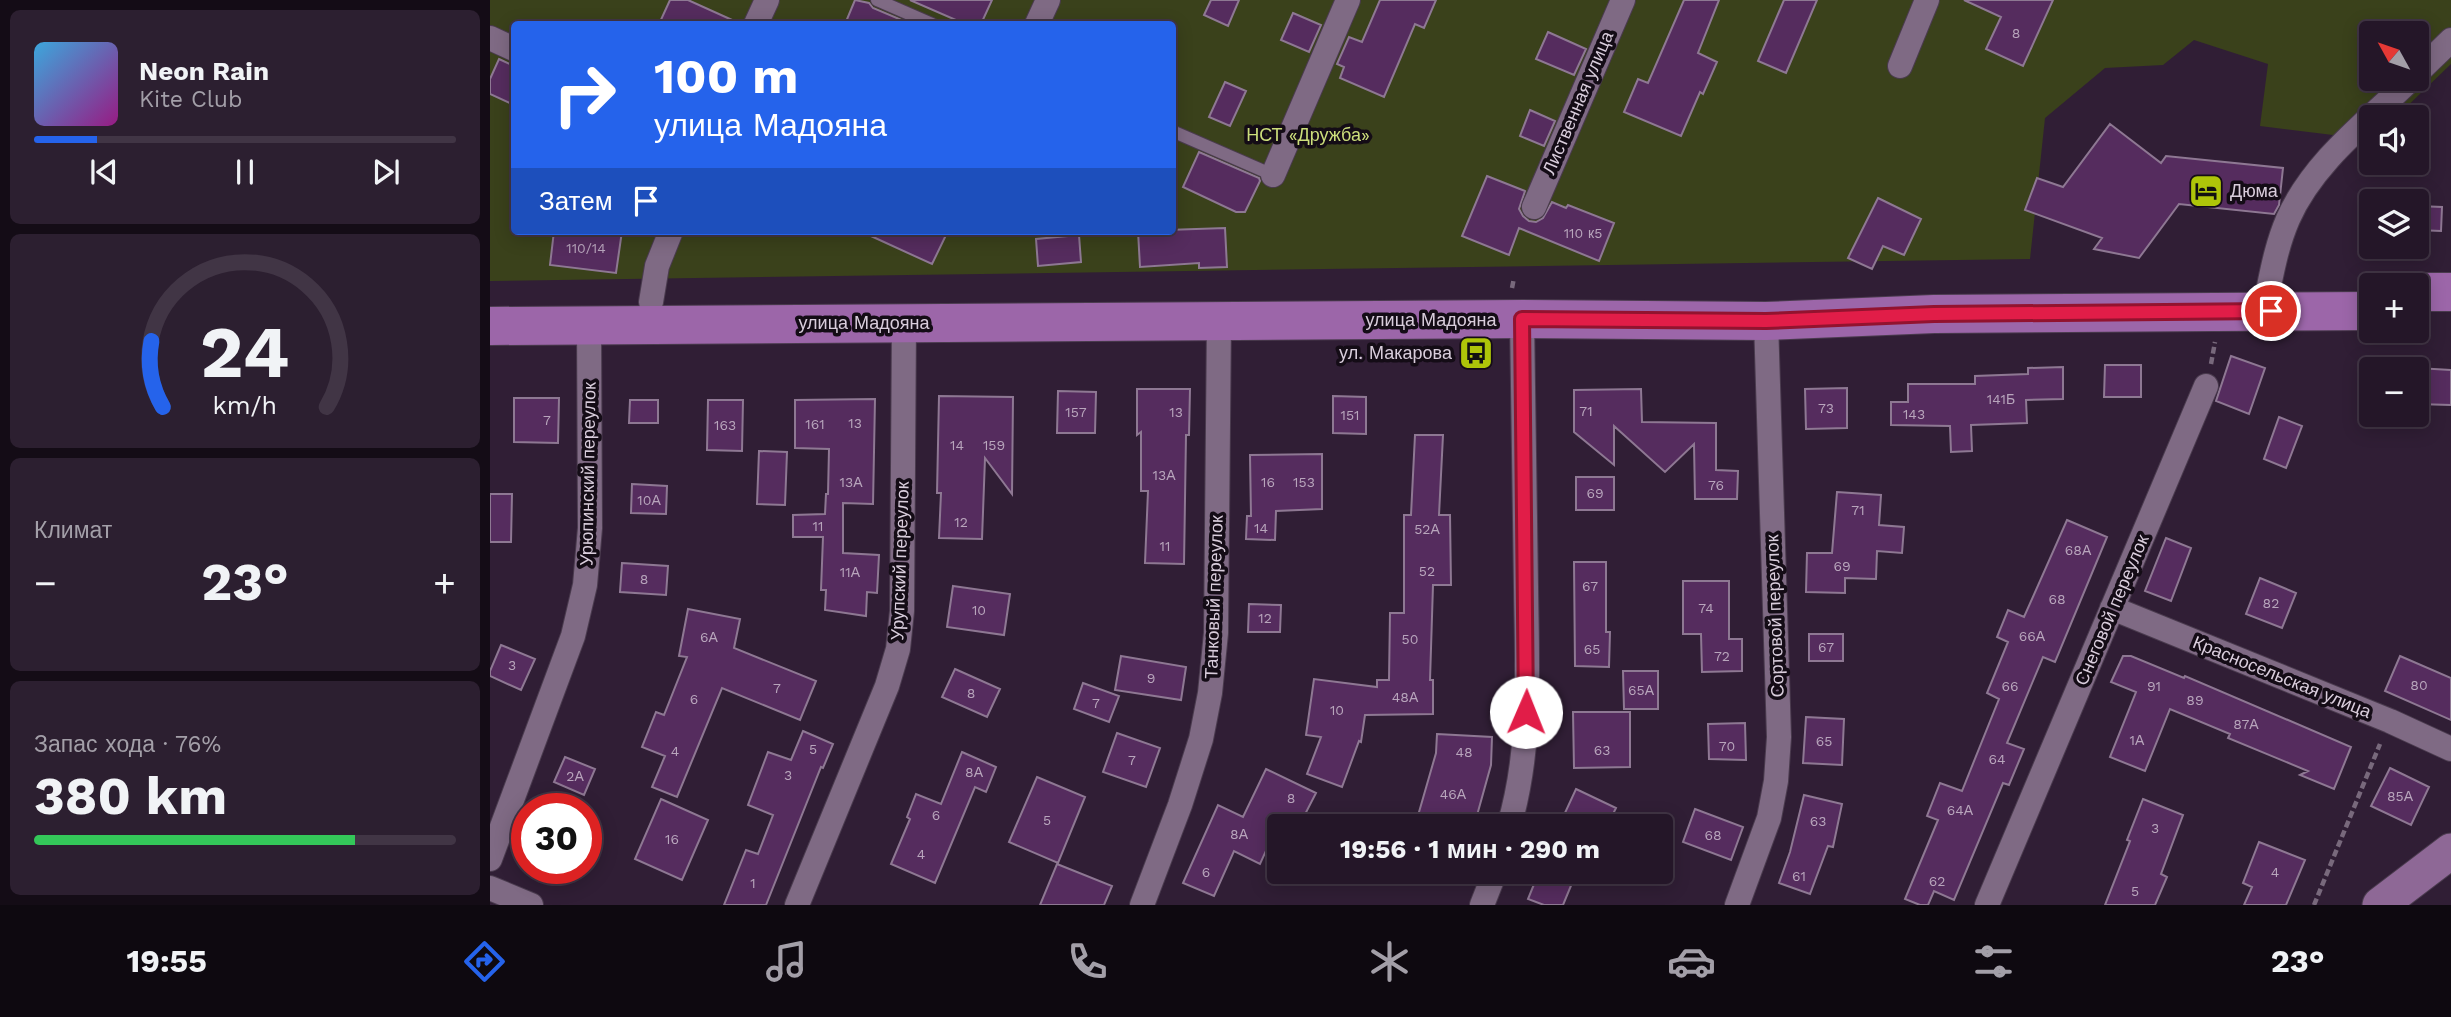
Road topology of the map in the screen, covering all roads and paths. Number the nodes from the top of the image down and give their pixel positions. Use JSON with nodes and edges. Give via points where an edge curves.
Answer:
{"nodes":[{"id":1,"x":767,"y":0,"type":"edge"},
{"id":2,"x":877,"y":0,"type":"edge"},
{"id":3,"x":1048,"y":0,"type":"edge"},
{"id":4,"x":1348,"y":0,"type":"edge"},
{"id":5,"x":1623,"y":0,"type":"edge"},
{"id":6,"x":1927,"y":0,"type":"edge"},
{"id":7,"x":757,"y":21,"type":"edge"},
{"id":8,"x":925,"y":21,"type":"edge"},
{"id":9,"x":1038,"y":21,"type":"edge"},
{"id":10,"x":490,"y":38,"type":"edge"},
{"id":11,"x":2451,"y":40,"type":"edge"},
{"id":12,"x":511,"y":48,"type":"edge"},
{"id":13,"x":2429,"y":61,"type":"edge"},
{"id":14,"x":1900,"y":66,"type":"dead end"},
{"id":15,"x":2399,"y":91,"type":"edge"},
{"id":16,"x":1176,"y":133,"type":"edge"},
{"id":17,"x":1273,"y":175,"type":"joint"},
{"id":18,"x":1534,"y":207,"type":"dead end"},
{"id":19,"x":669,"y":235,"type":"edge"},
{"id":20,"x":2268,"y":291,"type":"junction"},
{"id":21,"x":2359,"y":291,"type":"edge"},
{"id":22,"x":2429,"y":292,"type":"edge"},
{"id":23,"x":2451,"y":292,"type":"edge"},
{"id":24,"x":651,"y":302,"type":"junction"},
{"id":25,"x":490,"y":304,"type":"edge"},
{"id":26,"x":2359,"y":311,"type":"edge"},
{"id":27,"x":2429,"y":311,"type":"edge"},
{"id":28,"x":2451,"y":311,"type":"edge"},
{"id":29,"x":2221,"y":312,"type":"junction"},
{"id":30,"x":1522,"y":319,"type":"junction"},
{"id":31,"x":1219,"y":320,"type":"junction"},
{"id":32,"x":1766,"y":321,"type":"junction"},
{"id":33,"x":904,"y":323,"type":"junction"},
{"id":34,"x":589,"y":325,"type":"junction"},
{"id":35,"x":490,"y":326,"type":"edge"},
{"id":36,"x":2206,"y":386,"type":"joint"},
{"id":37,"x":2112,"y":608,"type":"junction"},
{"id":38,"x":2390,"y":721,"type":"junction"},
{"id":39,"x":2451,"y":749,"type":"edge"},
{"id":40,"x":1513,"y":814,"type":"edge"},
{"id":41,"x":2451,"y":851,"type":"edge"},
{"id":42,"x":490,"y":859,"type":"edge"},
{"id":43,"x":1490,"y":884,"type":"edge"},
{"id":44,"x":490,"y":888,"type":"edge"},
{"id":45,"x":531,"y":905,"type":"edge"},
{"id":46,"x":797,"y":905,"type":"edge"},
{"id":47,"x":1142,"y":905,"type":"edge"},
{"id":48,"x":1482,"y":905,"type":"edge"},
{"id":49,"x":1737,"y":905,"type":"edge"},
{"id":50,"x":1987,"y":905,"type":"edge"},
{"id":51,"x":2314,"y":905,"type":"edge"},
{"id":52,"x":2380,"y":905,"type":"edge"}],
"edges":[{"from":1,"to":7,"type":"street"},
{"from":2,"to":8,"type":"lane"},
{"from":3,"to":9,"type":"street"},
{"from":4,"to":17,"type":"street"},
{"from":5,"to":18,"type":"street","name":"Лиственная улица"},
{"from":6,"to":14,"type":"street"},
{"from":10,"to":12,"type":"street"},
{"from":11,"to":13,"type":"street"},
{"from":15,"to":20,"type":"street","via":[[2308,183],[2281,236]]},
{"from":16,"to":17,"type":"lane"},
{"from":19,"to":24,"type":"street","via":[[657,266]]},
{"from":20,"to":21,"type":"main road","name":"улица Мадояна"},
{"from":20,"to":24,"type":"main road","name":"улица Мадояна","via":[[1786,298]]},
{"from":22,"to":23,"type":"main road"},
{"from":24,"to":25,"type":"main road","name":"улица Мадояна"},
{"from":26,"to":29,"type":"main road","name":"улица Мадояна"},
{"from":27,"to":28,"type":"main road"},
{"from":29,"to":32,"type":"main road","name":"улица Мадояна","via":[[1934,314]]},
{"from":29,"to":36,"type":"path"},
{"from":30,"to":31,"type":"main road","name":"улица Мадояна"},
{"from":30,"to":32,"type":"main road","name":"улица Мадояна"},
{"from":30,"to":40,"type":"street","via":[[1527,690],[1525,757]]},
{"from":31,"to":33,"type":"main road","name":"улица Мадояна"},
{"from":31,"to":47,"type":"street","name":"Танковый переулок","via":[[1216,632],[1210,692],[1180,805]]},
{"from":32,"to":49,"type":"street","name":"Сортовой переулок","via":[[1779,737],[1769,818]]},
{"from":33,"to":34,"type":"main road","name":"улица Мадояна"},
{"from":33,"to":46,"type":"street","name":"Урупский переулок","via":[[898,649]]},
{"from":34,"to":35,"type":"main road","name":"улица Мадояна"},
{"from":34,"to":42,"type":"street","name":"Урюпинский переулок","via":[[590,528],[585,585],[573,636]]},
{"from":36,"to":37,"type":"street","name":"Снеговой переулок"},
{"from":37,"to":38,"type":"street","name":"Красносельская улица"},
{"from":37,"to":50,"type":"street","name":"Снеговой переулок"},
{"from":38,"to":39,"type":"street","name":"Красносельская улица"},
{"from":38,"to":51,"type":"path"},
{"from":41,"to":52,"type":"street"},
{"from":43,"to":48,"type":"street"},
{"from":44,"to":45,"type":"street"}]}
